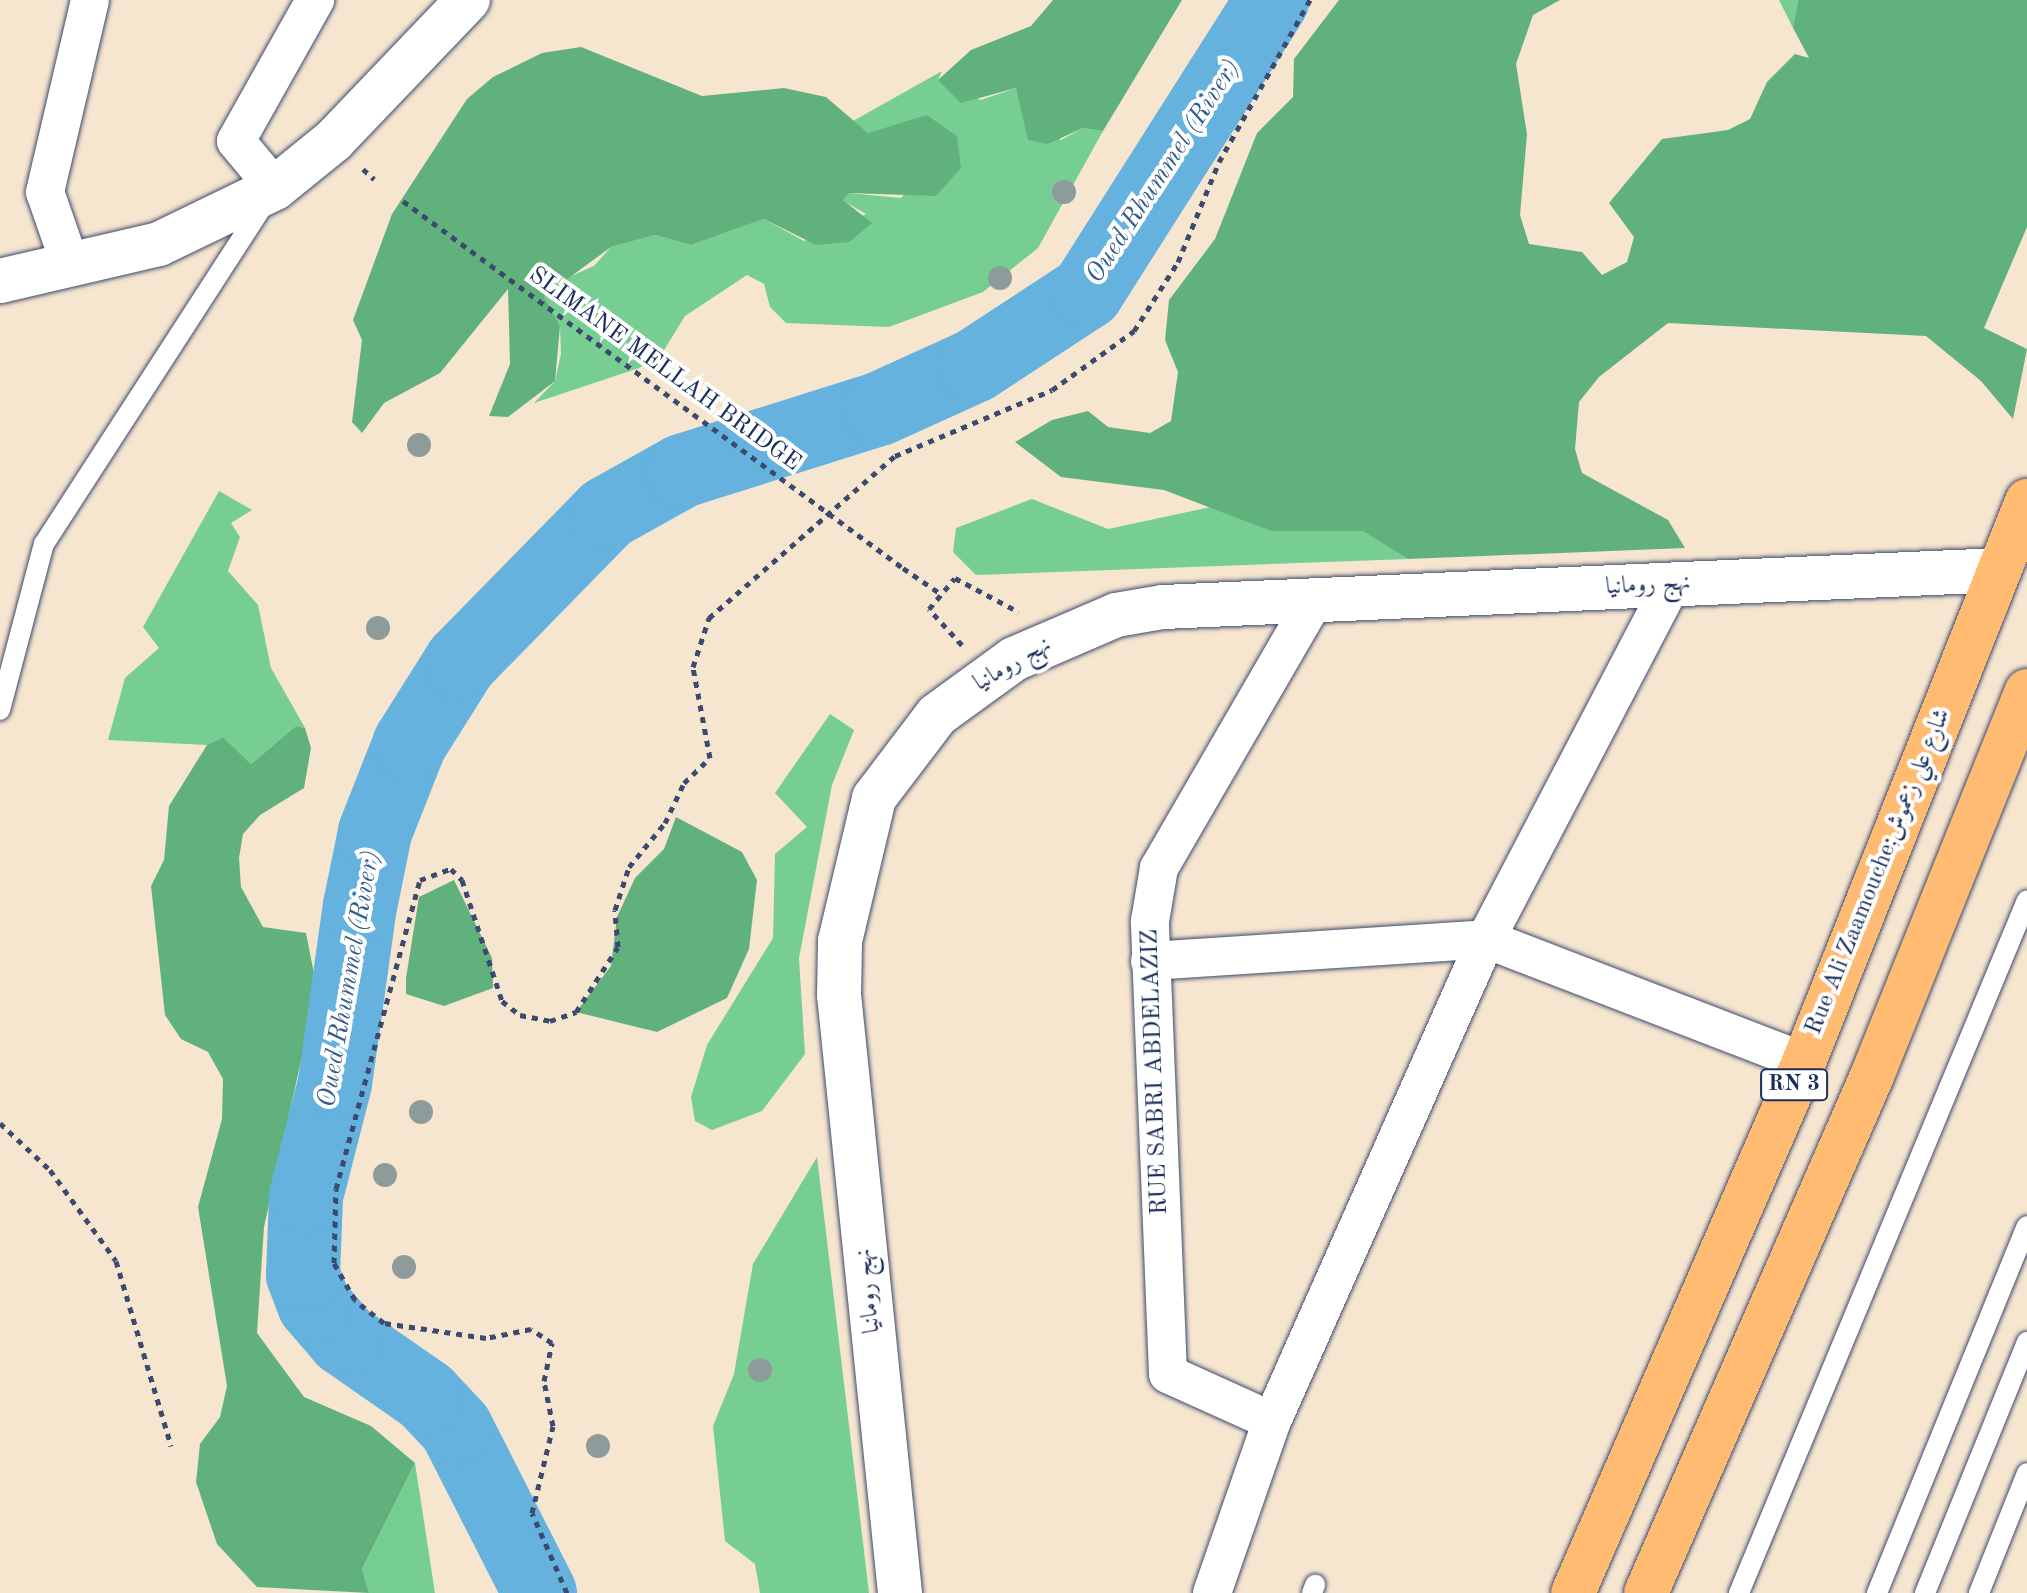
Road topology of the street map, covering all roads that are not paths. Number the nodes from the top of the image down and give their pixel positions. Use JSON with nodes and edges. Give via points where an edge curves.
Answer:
{"nodes":[{"id":1,"x":90,"y":0,"type":"edge"},
{"id":2,"x":315,"y":0,"type":"edge"},
{"id":3,"x":468,"y":0,"type":"edge"},
{"id":4,"x":275,"y":188,"type":"junction"},
{"id":5,"x":70,"y":264,"type":"junction"},
{"id":6,"x":0,"y":281,"type":"edge"},
{"id":7,"x":2027,"y":501,"type":"edge"},
{"id":8,"x":1999,"y":570,"type":"junction"},
{"id":9,"x":1671,"y":585,"type":"junction"},
{"id":10,"x":1313,"y":602,"type":"junction"},
{"id":11,"x":2027,"y":691,"type":"edge"},
{"id":12,"x":0,"y":710,"type":"edge"},
{"id":13,"x":2027,"y":900,"type":"edge"},
{"id":14,"x":1486,"y":939,"type":"junction"},
{"id":15,"x":1150,"y":961,"type":"junction"},
{"id":16,"x":1804,"y":1062,"type":"junction"},
{"id":17,"x":2027,"y":1226,"type":"edge"},
{"id":18,"x":2027,"y":1342,"type":"edge"},
{"id":19,"x":1272,"y":1421,"type":"junction"},
{"id":20,"x":2027,"y":1473,"type":"edge"},
{"id":21,"x":900,"y":1593,"type":"edge"},
{"id":22,"x":1212,"y":1593,"type":"edge"},
{"id":23,"x":1573,"y":1593,"type":"edge"},
{"id":24,"x":1646,"y":1593,"type":"edge"},
{"id":25,"x":1739,"y":1593,"type":"edge"},
{"id":26,"x":1877,"y":1593,"type":"edge"},
{"id":27,"x":1925,"y":1593,"type":"edge"},
{"id":28,"x":1979,"y":1593,"type":"edge"}],
"edges":[{"from":1,"to":5,"type":"street","via":[[45,192]]},
{"from":2,"to":4,"type":"street","via":[[236,141]]},
{"from":3,"to":4,"type":"street","via":[[334,140]]},
{"from":4,"to":5,"type":"street","via":[[215,223]]},
{"from":4,"to":12,"type":"lane","via":[[44,544]]},
{"from":5,"to":6,"type":"street"},
{"from":7,"to":8,"type":"main road","name":"Rue Ali Zaamouche;شارع علي زعموش","number":"RN 3"},
{"from":8,"to":9,"type":"street","name":"نهج رومانيا"},
{"from":8,"to":16,"type":"main road","name":"Rue Ali Zaamouche;شارع علي زعموش","number":"RN 3"},
{"from":9,"to":10,"type":"street","name":"نهج رومانيا"},
{"from":9,"to":14,"type":"street"},
{"from":10,"to":15,"type":"street","name":"RUE SABRI ABDELAZIZ","via":[[1159,868]]},
{"from":10,"to":21,"type":"street","name":"نهج رومانيا","via":[[1163,607],[1064,636],[991,675],[937,715],[874,798],[840,941],[839,995]]},
{"from":11,"to":24,"type":"main road","number":"RN 3","via":[[1872,1076]]},
{"from":13,"to":25,"type":"lane"},
{"from":14,"to":15,"type":"street"},
{"from":14,"to":16,"type":"street"},
{"from":14,"to":19,"type":"street"},
{"from":15,"to":19,"type":"street","name":"RUE SABRI ABDELAZIZ","via":[[1168,1374]]},
{"from":16,"to":23,"type":"main road","name":"Rue Ali Zaamouche;شارع علي زعموش","number":"RN 3"},
{"from":17,"to":26,"type":"lane"},
{"from":18,"to":27,"type":"lane"},
{"from":19,"to":22,"type":"street"},
{"from":20,"to":28,"type":"lane"}]}
